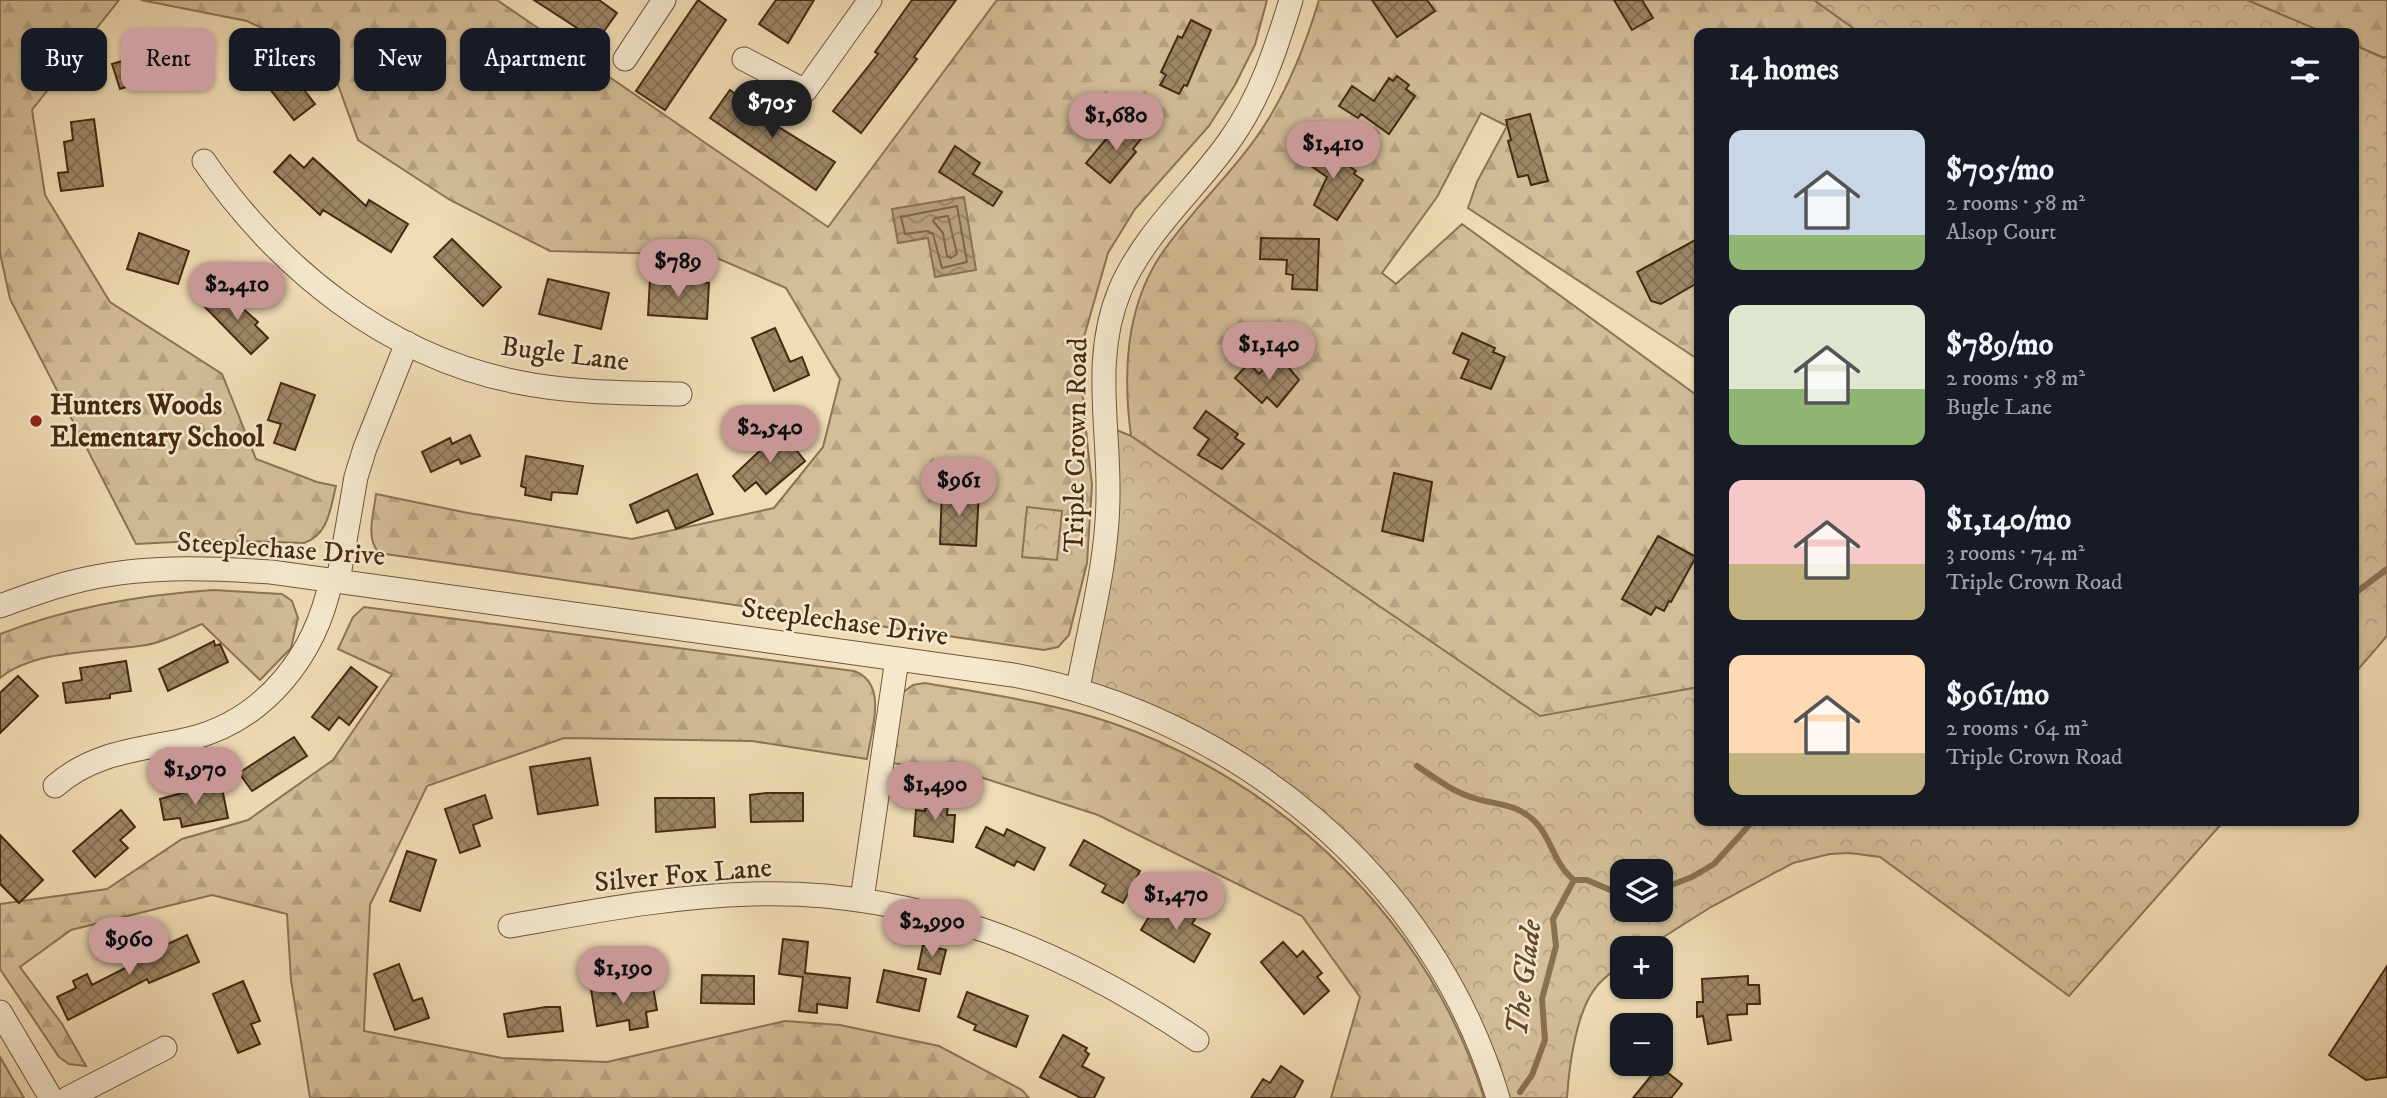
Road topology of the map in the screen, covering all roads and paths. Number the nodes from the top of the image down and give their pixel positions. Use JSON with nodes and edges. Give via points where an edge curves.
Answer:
{"nodes":[{"id":1,"x":664,"y":0,"type":"edge"},
{"id":2,"x":870,"y":0,"type":"edge"},
{"id":3,"x":1292,"y":0,"type":"edge"},
{"id":4,"x":625,"y":59,"type":"dead end"},
{"id":5,"x":744,"y":59,"type":"dead end"},
{"id":6,"x":204,"y":161,"type":"dead end"},
{"id":7,"x":407,"y":343,"type":"junction"},
{"id":8,"x":680,"y":394,"type":"dead end"},
{"id":9,"x":335,"y":580,"type":"junction"},
{"id":10,"x":0,"y":606,"type":"edge"},
{"id":11,"x":897,"y":659,"type":"junction"},
{"id":12,"x":1078,"y":688,"type":"junction"},
{"id":13,"x":55,"y":786,"type":"dead end"},
{"id":14,"x":862,"y":899,"type":"junction"},
{"id":15,"x":510,"y":926,"type":"dead end"},
{"id":16,"x":0,"y":1012,"type":"edge"},
{"id":17,"x":1197,"y":1040,"type":"dead end"},
{"id":18,"x":165,"y":1048,"type":"dead end"},
{"id":19,"x":51,"y":1098,"type":"edge"},
{"id":20,"x":68,"y":1098,"type":"edge"},
{"id":21,"x":1498,"y":1098,"type":"edge"}],
"edges":[{"from":1,"to":4,"type":"street"},
{"from":2,"to":5,"type":"street","via":[[805,91]]},
{"from":3,"to":12,"type":"street","name":"Triple Crown Road","via":[[1255,99],[1231,139],[1135,262],[1110,320],[1102,379],[1106,544]]},
{"from":6,"to":7,"type":"street","name":"Bugle Lane","via":[[248,219],[292,265],[358,314]]},
{"from":7,"to":8,"type":"street","name":"Bugle Lane","via":[[471,370],[515,382],[615,393]]},
{"from":7,"to":9,"type":"street","via":[[356,477]]},
{"from":9,"to":10,"type":"street","name":"Steeplechase Drive","via":[[167,569],[79,580]]},
{"from":9,"to":11,"type":"street","name":"Steeplechase Drive"},
{"from":9,"to":13,"type":"street","via":[[309,645],[277,688],[254,708],[202,735],[106,755]]},
{"from":11,"to":12,"type":"street","name":"Steeplechase Drive","via":[[1013,674]]},
{"from":11,"to":14,"type":"street"},
{"from":12,"to":21,"type":"street","name":"Steeplechase Drive","via":[[1134,707],[1216,747],[1309,812],[1348,849],[1393,900],[1446,977]]},
{"from":14,"to":15,"type":"street","name":"Silver Fox Lane","via":[[754,894],[693,898]]},
{"from":14,"to":17,"type":"street","name":"Silver Fox Lane","via":[[929,912],[1040,950],[1097,977]]},
{"from":16,"to":19,"type":"street"},
{"from":18,"to":20,"type":"street"}]}
